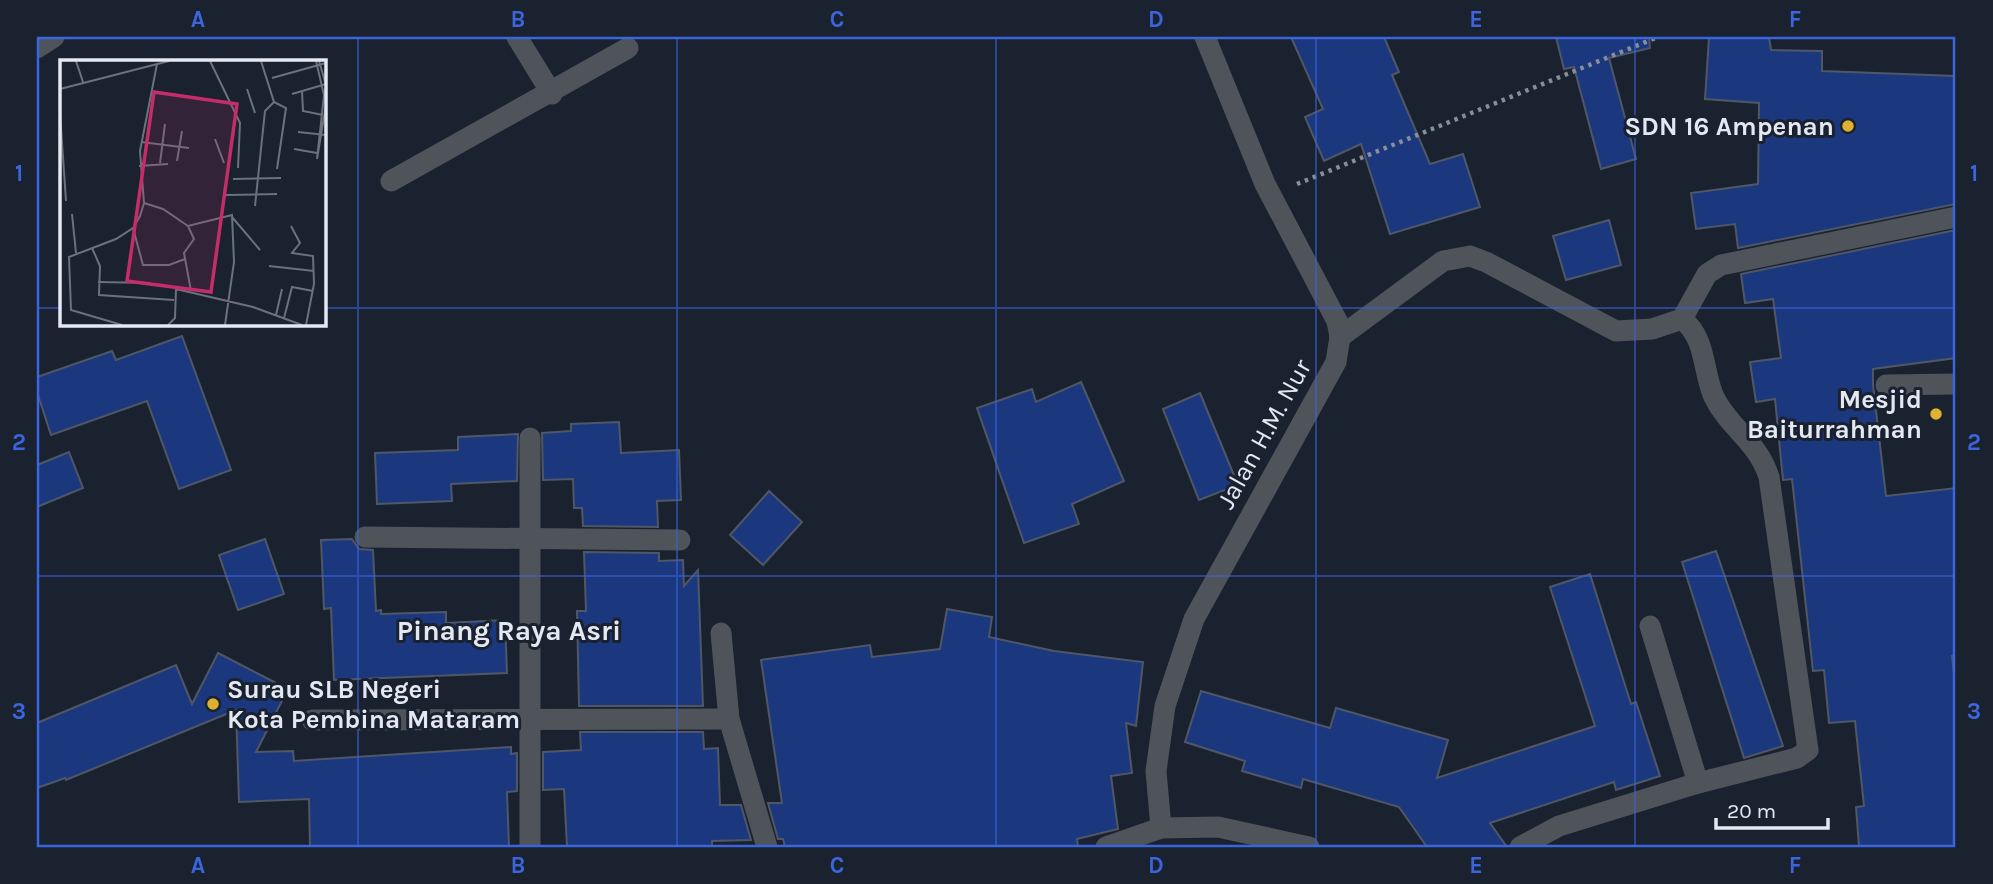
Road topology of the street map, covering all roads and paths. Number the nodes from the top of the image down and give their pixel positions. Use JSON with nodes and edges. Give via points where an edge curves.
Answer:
{"nodes":[{"id":1,"x":517,"y":37,"type":"edge"},
{"id":2,"x":1205,"y":37,"type":"edge"},
{"id":3,"x":1657,"y":37,"type":"edge"},
{"id":4,"x":628,"y":48,"type":"dead end"},
{"id":5,"x":552,"y":93,"type":"junction"},
{"id":6,"x":391,"y":181,"type":"dead end"},
{"id":7,"x":1270,"y":195,"type":"junction"},
{"id":8,"x":1956,"y":217,"type":"edge"},
{"id":9,"x":1682,"y":318,"type":"junction"},
{"id":10,"x":1340,"y":337,"type":"junction"},
{"id":11,"x":1956,"y":384,"type":"edge"},
{"id":12,"x":1886,"y":385,"type":"dead end"},
{"id":13,"x":530,"y":438,"type":"dead end"},
{"id":14,"x":365,"y":537,"type":"dead end"},
{"id":15,"x":532,"y":538,"type":"junction"},
{"id":16,"x":680,"y":540,"type":"dead end"},
{"id":17,"x":1650,"y":626,"type":"dead end"},
{"id":18,"x":722,"y":633,"type":"dead end"},
{"id":19,"x":729,"y":719,"type":"junction"},
{"id":20,"x":312,"y":720,"type":"dead end"},
{"id":21,"x":531,"y":722,"type":"junction"},
{"id":22,"x":1698,"y":783,"type":"junction"},
{"id":23,"x":1161,"y":828,"type":"junction"},
{"id":24,"x":530,"y":847,"type":"edge"},
{"id":25,"x":767,"y":847,"type":"edge"},
{"id":26,"x":1106,"y":847,"type":"edge"},
{"id":27,"x":1309,"y":847,"type":"edge"},
{"id":28,"x":1520,"y":847,"type":"edge"}],
"edges":[{"from":1,"to":5,"type":"street"},
{"from":2,"to":7,"type":"street","name":"Jalan H.M. Nur"},
{"from":3,"to":7,"type":"path"},
{"from":4,"to":5,"type":"street"},
{"from":5,"to":6,"type":"street"},
{"from":7,"to":10,"type":"street","name":"Jalan H.M. Nur","via":[[1330,307]]},
{"from":8,"to":9,"type":"street","via":[[1721,265],[1707,274]]},
{"from":9,"to":10,"type":"street","via":[[1652,329],[1616,331],[1486,262],[1460,257],[1443,261]]},
{"from":9,"to":22,"type":"street","via":[[1700,345],[1714,398],[1757,449],[1769,477],[1808,743],[1808,750],[1797,758]]},
{"from":10,"to":23,"type":"street","name":"Jalan H.M. Nur","via":[[1336,362],[1194,619],[1165,706],[1156,771]]},
{"from":11,"to":12,"type":"street"},
{"from":13,"to":15,"type":"street"},
{"from":14,"to":15,"type":"street"},
{"from":15,"to":16,"type":"street"},
{"from":15,"to":21,"type":"street"},
{"from":17,"to":22,"type":"street"},
{"from":18,"to":19,"type":"street"},
{"from":19,"to":21,"type":"street"},
{"from":19,"to":25,"type":"street"},
{"from":20,"to":21,"type":"street"},
{"from":21,"to":24,"type":"street"},
{"from":22,"to":28,"type":"street","via":[[1559,826]]},
{"from":23,"to":26,"type":"street"},
{"from":23,"to":27,"type":"street","via":[[1218,827]]}]}
